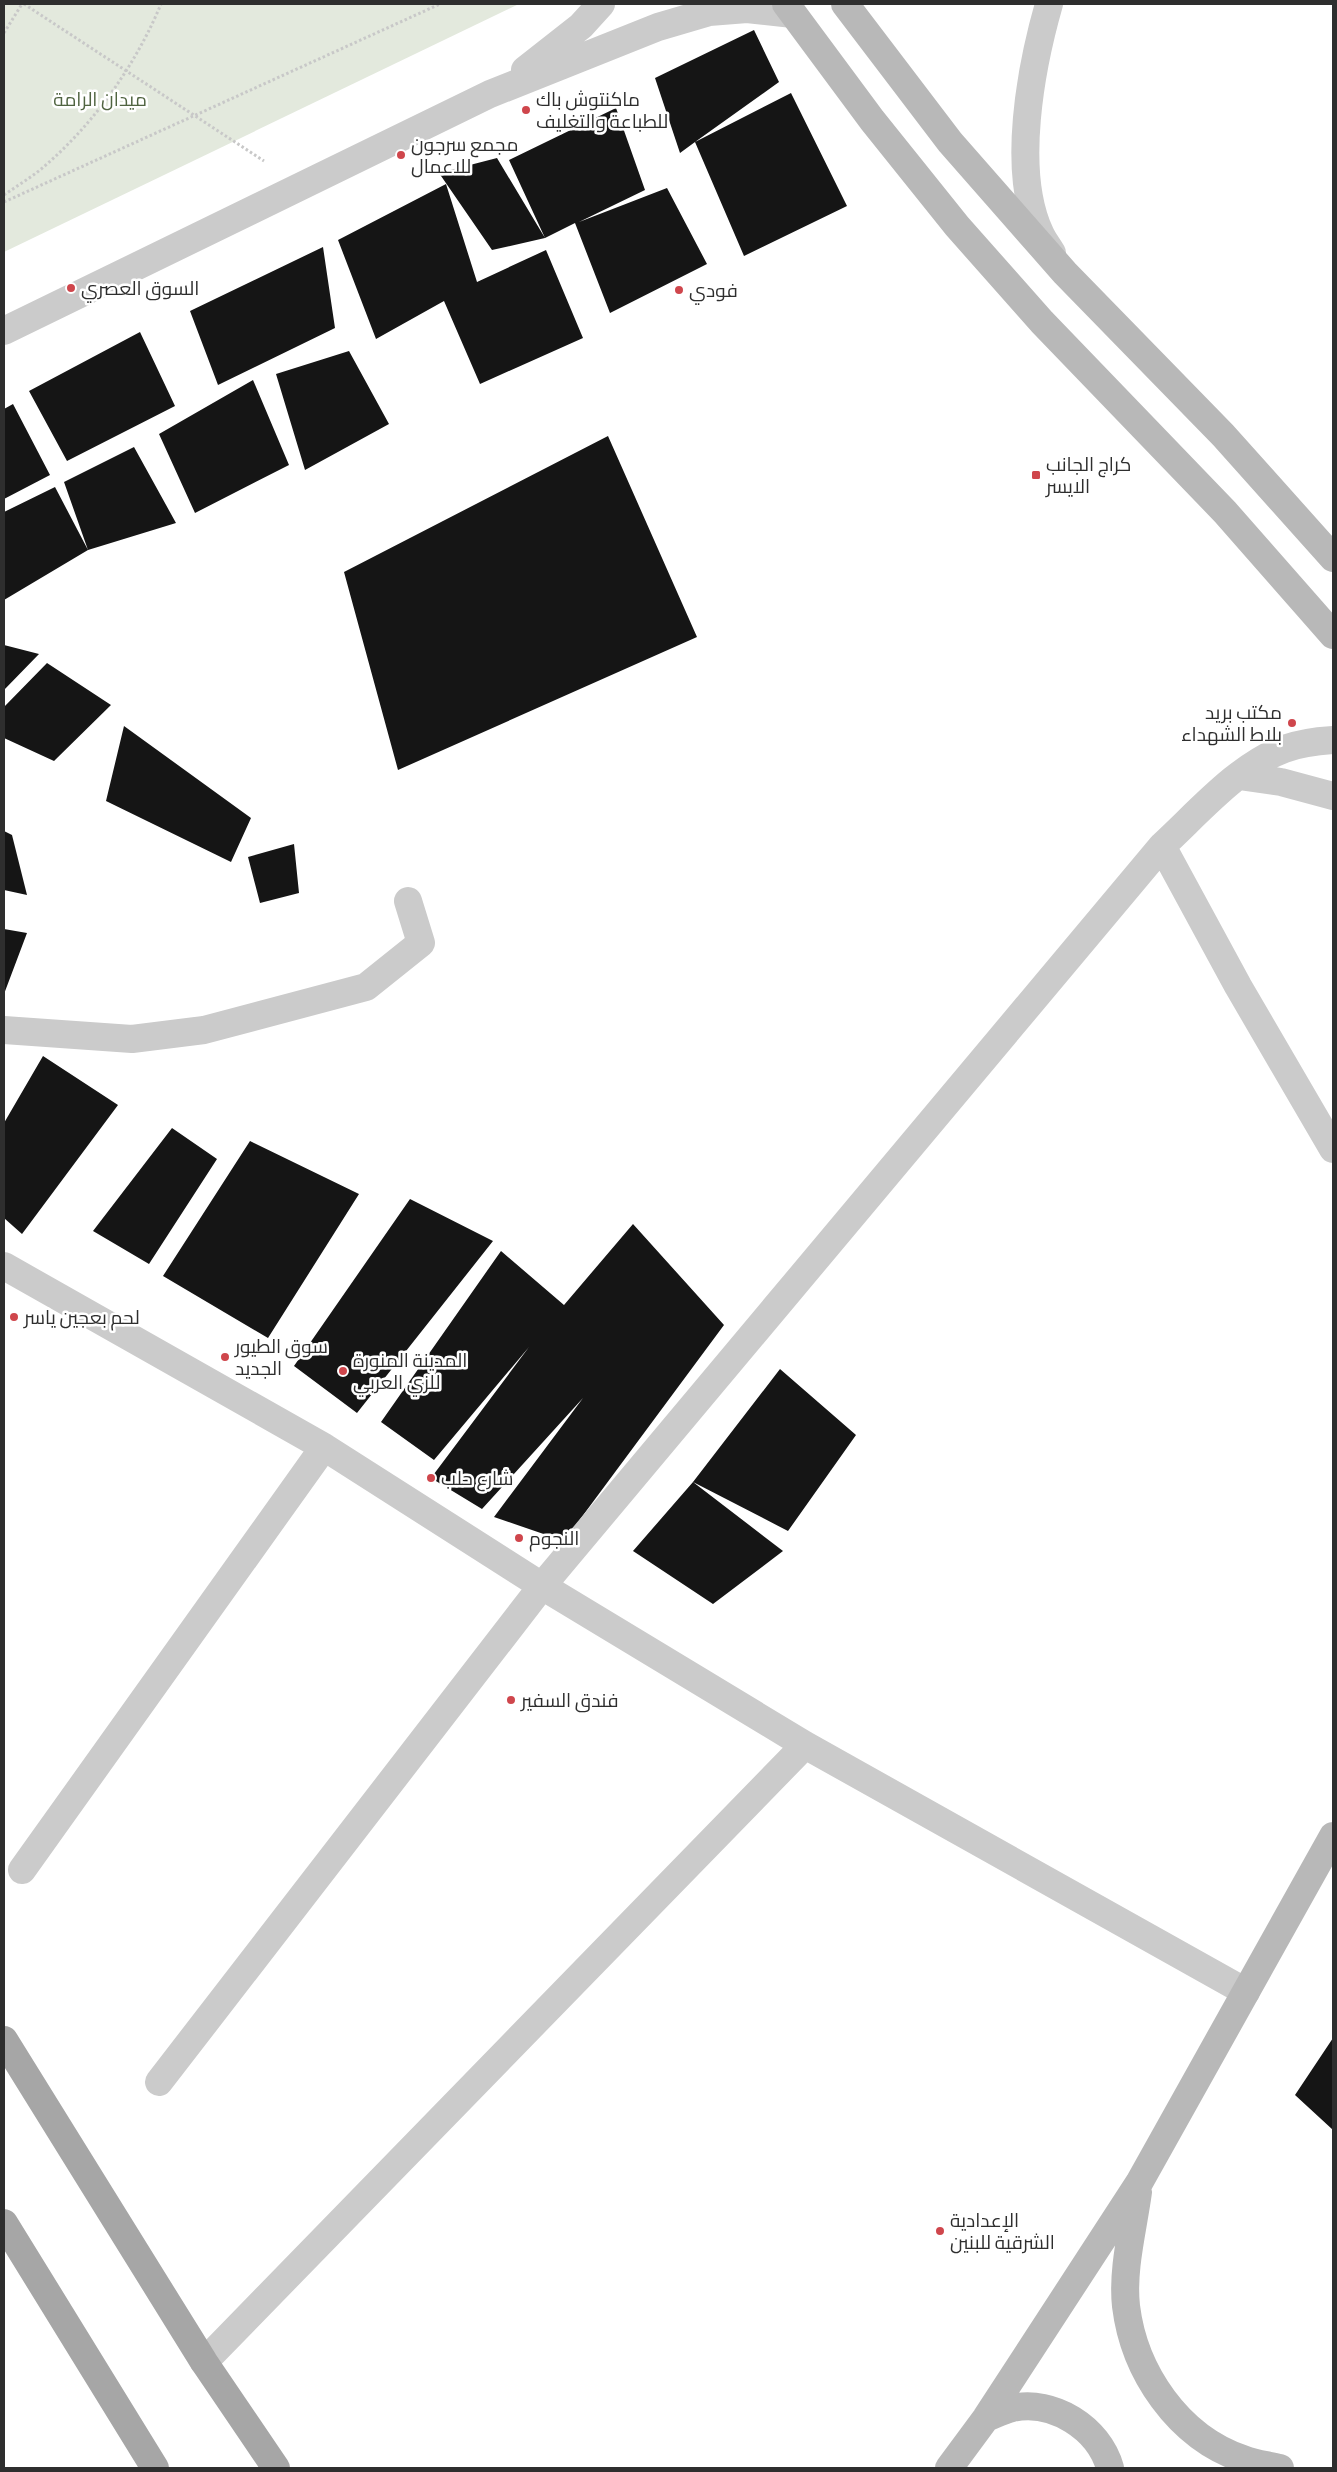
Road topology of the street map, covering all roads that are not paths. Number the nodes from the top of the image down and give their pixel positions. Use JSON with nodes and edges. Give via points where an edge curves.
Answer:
{"nodes":[{"id":1,"x":601,"y":4,"type":"edge"},
{"id":2,"x":845,"y":4,"type":"edge"},
{"id":3,"x":1049,"y":4,"type":"edge"},
{"id":4,"x":790,"y":9,"type":"edge"},
{"id":5,"x":490,"y":94,"type":"junction"},
{"id":6,"x":1065,"y":273,"type":"junction"},
{"id":7,"x":4,"y":331,"type":"edge"},
{"id":8,"x":1333,"y":558,"type":"edge"},
{"id":9,"x":1333,"y":635,"type":"edge"},
{"id":10,"x":1333,"y":740,"type":"edge"},
{"id":11,"x":1239,"y":776,"type":"junction"},
{"id":12,"x":1333,"y":796,"type":"edge"},
{"id":13,"x":1162,"y":846,"type":"junction"},
{"id":14,"x":408,"y":901,"type":"dead end"},
{"id":15,"x":4,"y":1030,"type":"edge"},
{"id":16,"x":1333,"y":1149,"type":"edge"},
{"id":17,"x":4,"y":1266,"type":"edge"},
{"id":18,"x":324,"y":1447,"type":"junction"},
{"id":19,"x":542,"y":1586,"type":"junction"},
{"id":20,"x":805,"y":1745,"type":"junction"},
{"id":21,"x":1333,"y":1836,"type":"edge"},
{"id":22,"x":22,"y":1870,"type":"dead end"},
{"id":23,"x":1246,"y":1992,"type":"junction"},
{"id":24,"x":4,"y":2040,"type":"edge"},
{"id":25,"x":159,"y":2082,"type":"dead end"},
{"id":26,"x":1139,"y":2184,"type":"junction"},
{"id":27,"x":4,"y":2223,"type":"edge"},
{"id":28,"x":204,"y":2362,"type":"junction"},
{"id":29,"x":986,"y":2418,"type":"junction"},
{"id":30,"x":155,"y":2468,"type":"edge"},
{"id":31,"x":276,"y":2468,"type":"edge"},
{"id":32,"x":949,"y":2468,"type":"edge"},
{"id":33,"x":1110,"y":2468,"type":"edge"},
{"id":34,"x":1280,"y":2468,"type":"edge"}],
"edges":[{"from":1,"to":5,"type":"street","via":[[581,26],[542,58]]},
{"from":2,"to":6,"type":"main road","via":[[950,142]]},
{"from":3,"to":6,"type":"street","via":[[1030,88],[1026,141],[1028,193],[1040,233]]},
{"from":4,"to":5,"type":"street","via":[[710,12],[658,28]]},
{"from":4,"to":9,"type":"main road","via":[[872,120],[964,233],[1042,322],[1225,512]]},
{"from":5,"to":7,"type":"street"},
{"from":6,"to":8,"type":"main road","via":[[1223,435]]},
{"from":10,"to":11,"type":"street","via":[[1285,749],[1261,760]]},
{"from":11,"to":12,"type":"street","via":[[1281,782]]},
{"from":11,"to":13,"type":"street"},
{"from":13,"to":16,"type":"street","via":[[1238,986]]},
{"from":13,"to":19,"type":"street"},
{"from":14,"to":15,"type":"street","via":[[421,943],[366,987],[204,1030],[132,1039]]},
{"from":17,"to":18,"type":"street"},
{"from":18,"to":19,"type":"street"},
{"from":18,"to":22,"type":"street"},
{"from":19,"to":20,"type":"street"},
{"from":19,"to":25,"type":"street"},
{"from":20,"to":23,"type":"street"},
{"from":20,"to":28,"type":"street"},
{"from":21,"to":23,"type":"main road"},
{"from":23,"to":26,"type":"main road"},
{"from":24,"to":28,"type":"main road"},
{"from":26,"to":29,"type":"main road"},
{"from":26,"to":34,"type":"main road","via":[[1126,2305],[1135,2345],[1151,2382],[1175,2415],[1206,2441],[1242,2459]]},
{"from":27,"to":30,"type":"main road"},
{"from":28,"to":31,"type":"main road"},
{"from":29,"to":32,"type":"main road"},
{"from":29,"to":33,"type":"main road","via":[[1013,2408],[1041,2407],[1068,2416],[1090,2433]]}]}
